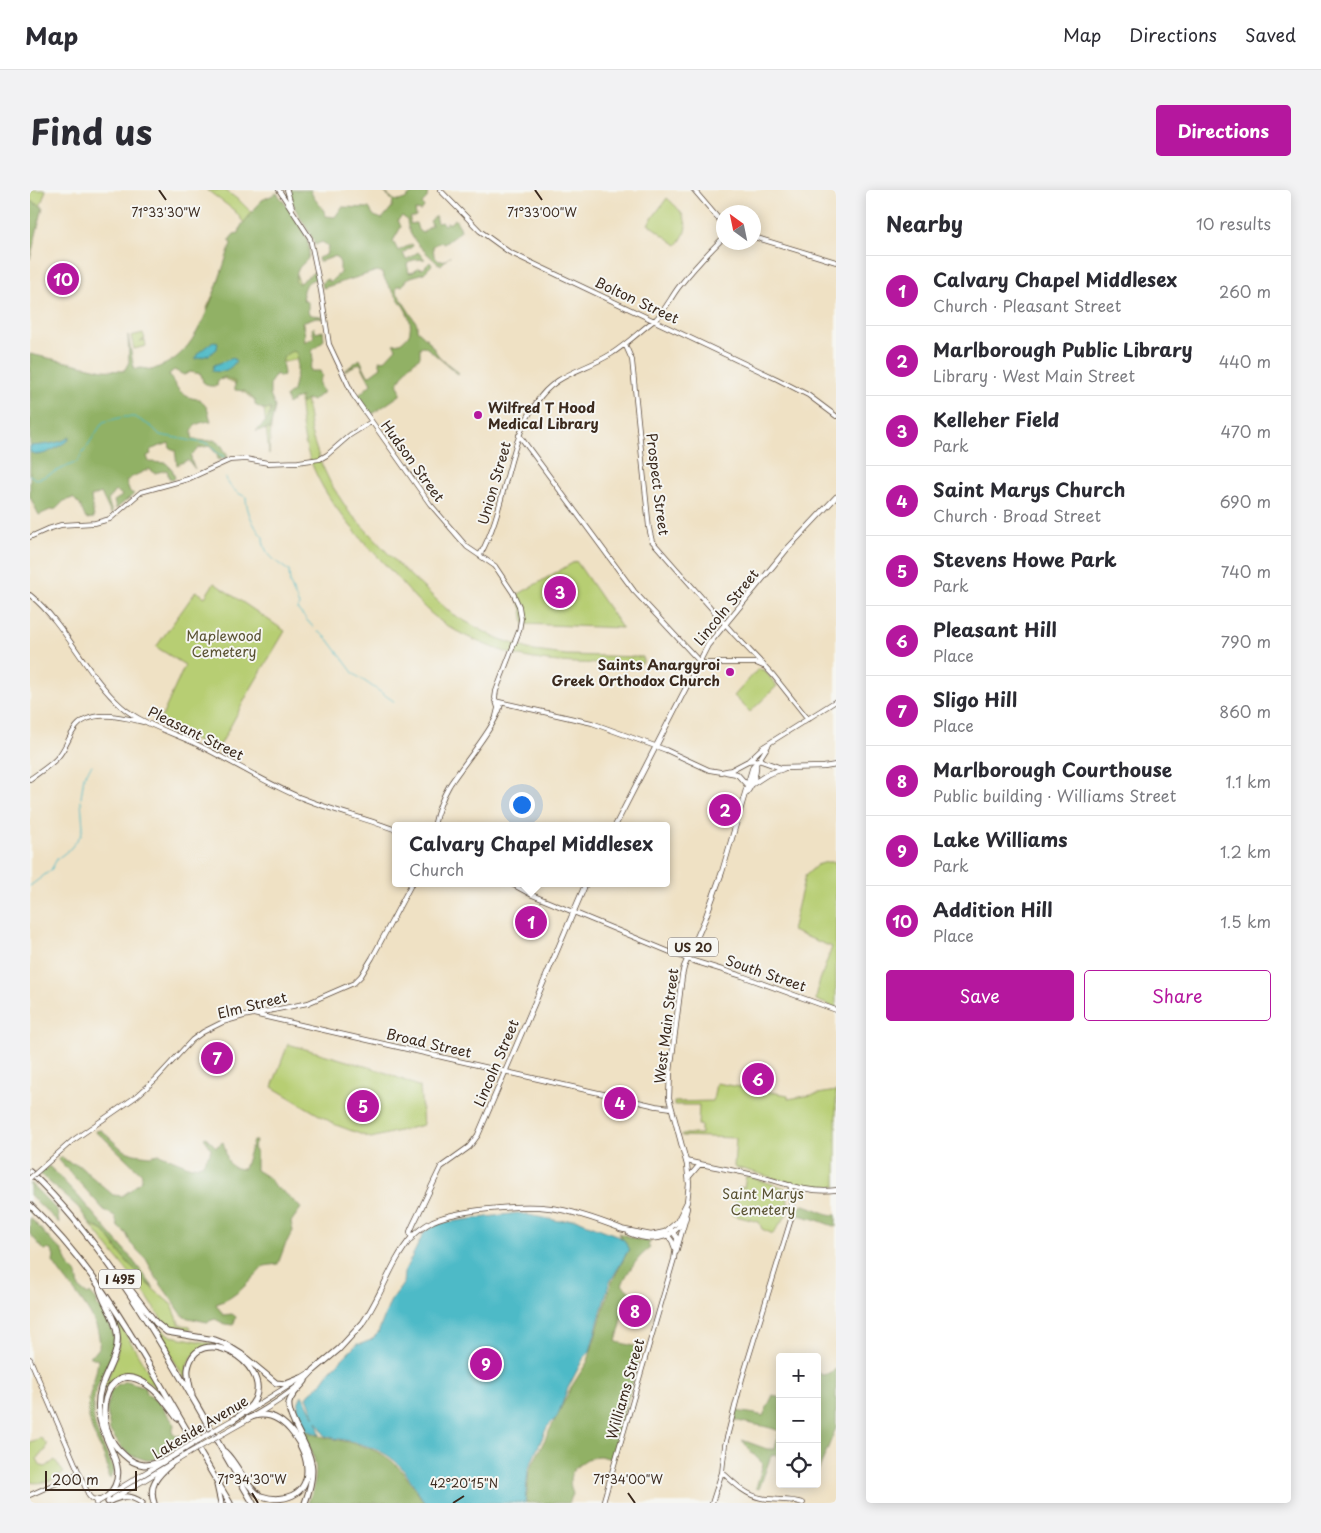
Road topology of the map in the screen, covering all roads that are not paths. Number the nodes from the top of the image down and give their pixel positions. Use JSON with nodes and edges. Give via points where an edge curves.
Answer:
{"nodes":[{"id":1,"x":279,"y":190,"type":"edge"},
{"id":2,"x":287,"y":190,"type":"edge"},
{"id":3,"x":440,"y":190,"type":"edge"},
{"id":4,"x":694,"y":190,"type":"edge"},
{"id":5,"x":295,"y":213,"type":"junction"},
{"id":6,"x":716,"y":216,"type":"edge"},
{"id":7,"x":761,"y":239,"type":"edge"},
{"id":8,"x":716,"y":245,"type":"edge"},
{"id":9,"x":836,"y":262,"type":"edge"},
{"id":10,"x":653,"y":320,"type":"junction"},
{"id":11,"x":624,"y":344,"type":"junction"},
{"id":12,"x":836,"y":416,"type":"edge"},
{"id":13,"x":370,"y":422,"type":"junction"},
{"id":14,"x":519,"y":436,"type":"junction"},
{"id":15,"x":836,"y":497,"type":"edge"},
{"id":16,"x":30,"y":537,"type":"edge"},
{"id":17,"x":480,"y":555,"type":"junction"},
{"id":18,"x":30,"y":595,"type":"edge"},
{"id":19,"x":726,"y":625,"type":"junction"},
{"id":20,"x":699,"y":661,"type":"junction"},
{"id":21,"x":765,"y":667,"type":"junction"},
{"id":22,"x":495,"y":701,"type":"junction"},
{"id":23,"x":836,"y":701,"type":"edge"},
{"id":24,"x":501,"y":704,"type":"junction"},
{"id":25,"x":514,"y":705,"type":"junction"},
{"id":26,"x":496,"y":716,"type":"junction"},
{"id":27,"x":808,"y":719,"type":"junction"},
{"id":28,"x":150,"y":724,"type":"junction"},
{"id":29,"x":773,"y":741,"type":"junction"},
{"id":30,"x":656,"y":746,"type":"junction"},
{"id":31,"x":748,"y":761,"type":"junction"},
{"id":32,"x":757,"y":762,"type":"junction"},
{"id":33,"x":836,"y":765,"type":"edge"},
{"id":34,"x":792,"y":768,"type":"junction"},
{"id":35,"x":726,"y":772,"type":"junction"},
{"id":36,"x":30,"y":779,"type":"edge"},
{"id":37,"x":749,"y":785,"type":"junction"},
{"id":38,"x":435,"y":822,"type":"edge"},
{"id":39,"x":617,"y":822,"type":"edge"},
{"id":40,"x":392,"y":829,"type":"edge"},
{"id":41,"x":410,"y":887,"type":"edge"},
{"id":42,"x":517,"y":887,"type":"edge"},
{"id":43,"x":584,"y":887,"type":"edge"},
{"id":44,"x":574,"y":912,"type":"junction"},
{"id":45,"x":687,"y":959,"type":"junction"},
{"id":46,"x":271,"y":1010,"type":"junction"},
{"id":47,"x":836,"y":1010,"type":"edge"},
{"id":48,"x":251,"y":1014,"type":"junction"},
{"id":49,"x":271,"y":1019,"type":"junction"},
{"id":50,"x":505,"y":1072,"type":"junction"},
{"id":51,"x":671,"y":1108,"type":"junction"},
{"id":52,"x":686,"y":1161,"type":"junction"},
{"id":53,"x":700,"y":1164,"type":"junction"},
{"id":54,"x":30,"y":1172,"type":"edge"},
{"id":55,"x":30,"y":1178,"type":"edge"},
{"id":56,"x":688,"y":1178,"type":"junction"},
{"id":57,"x":791,"y":1186,"type":"junction"},
{"id":58,"x":836,"y":1190,"type":"edge"},
{"id":59,"x":687,"y":1202,"type":"junction"},
{"id":60,"x":30,"y":1205,"type":"edge"},
{"id":61,"x":686,"y":1212,"type":"junction"},
{"id":62,"x":669,"y":1232,"type":"junction"},
{"id":63,"x":412,"y":1238,"type":"junction"},
{"id":64,"x":92,"y":1239,"type":"junction"},
{"id":65,"x":676,"y":1252,"type":"junction"},
{"id":66,"x":98,"y":1283,"type":"junction"},
{"id":67,"x":361,"y":1325,"type":"joint"},
{"id":68,"x":30,"y":1359,"type":"edge"},
{"id":69,"x":314,"y":1370,"type":"joint"},
{"id":70,"x":303,"y":1380,"type":"junction"},
{"id":71,"x":192,"y":1398,"type":"junction"},
{"id":72,"x":247,"y":1419,"type":"junction"},
{"id":73,"x":233,"y":1420,"type":"junction"},
{"id":74,"x":191,"y":1437,"type":"junction"},
{"id":75,"x":220,"y":1447,"type":"junction"},
{"id":76,"x":169,"y":1462,"type":"junction"},
{"id":77,"x":211,"y":1470,"type":"junction"},
{"id":78,"x":722,"y":1472,"type":"junction"},
{"id":79,"x":79,"y":1473,"type":"junction"},
{"id":80,"x":30,"y":1495,"type":"edge"},
{"id":81,"x":107,"y":1500,"type":"edge"},
{"id":82,"x":98,"y":1502,"type":"edge"},
{"id":83,"x":142,"y":1503,"type":"edge"},
{"id":84,"x":154,"y":1503,"type":"edge"},
{"id":85,"x":221,"y":1503,"type":"edge"},
{"id":86,"x":230,"y":1503,"type":"edge"},
{"id":87,"x":253,"y":1503,"type":"edge"},
{"id":88,"x":305,"y":1503,"type":"edge"},
{"id":89,"x":603,"y":1503,"type":"edge"},
{"id":90,"x":712,"y":1503,"type":"edge"},
{"id":91,"x":803,"y":1503,"type":"edge"}],
"edges":[{"from":1,"to":5,"type":"street","name":"Hudson Street"},
{"from":2,"to":5,"type":"street","name":"Hudson Street"},
{"from":3,"to":10,"type":"street","name":"Bolton Street","via":[[474,226],[509,252]]},
{"from":4,"to":6,"type":"street"},
{"from":5,"to":13,"type":"street","name":"Hudson Street","via":[[312,243],[329,344],[349,389]]},
{"from":7,"to":9,"type":"street"},
{"from":8,"to":10,"type":"street","name":"Union Street"},
{"from":10,"to":11,"type":"street","name":"Union Street"},
{"from":10,"to":12,"type":"street","name":"Bolton Street","via":[[782,381]]},
{"from":11,"to":14,"type":"street","name":"Union Street","via":[[545,390]]},
{"from":11,"to":19,"type":"street","name":"Prospect Street","via":[[632,360],[650,536]]},
{"from":13,"to":16,"type":"street","via":[[320,459],[268,463],[230,460],[198,475],[142,492],[110,519],[61,524]]},
{"from":13,"to":17,"type":"street","name":"Hudson Street","via":[[430,504],[462,542]]},
{"from":14,"to":17,"type":"street","name":"Union Street","via":[[492,532]]},
{"from":14,"to":20,"type":"street","via":[[634,591]]},
{"from":15,"to":19,"type":"main road","name":"Lincoln Street","via":[[798,536]]},
{"from":17,"to":22,"type":"street","name":"Hudson Street","via":[[495,566],[513,593],[521,619],[517,638],[498,683]]},
{"from":18,"to":28,"type":"street","name":"Pleasant Street","via":[[52,617],[120,705]]},
{"from":19,"to":20,"type":"main road","name":"Lincoln Street"},
{"from":19,"to":21,"type":"street","name":"Prospect Street"},
{"from":20,"to":21,"type":"street","via":[[756,663]]},
{"from":20,"to":30,"type":"main road","name":"Lincoln Street"},
{"from":21,"to":27,"type":"street","name":"Prospect Street"},
{"from":22,"to":24,"type":"street"},
{"from":22,"to":26,"type":"street","via":[[498,706]]},
{"from":23,"to":27,"type":"street"},
{"from":24,"to":25,"type":"street"},
{"from":24,"to":26,"type":"street"},
{"from":25,"to":26,"type":"street","via":[[503,708]]},
{"from":25,"to":30,"type":"street","via":[[592,723]]},
{"from":26,"to":38,"type":"street","via":[[450,785]]},
{"from":27,"to":29,"type":"street"},
{"from":28,"to":36,"type":"street","via":[[106,716],[85,720],[73,730],[58,757]]},
{"from":28,"to":40,"type":"street","name":"Pleasant Street","via":[[298,796]]},
{"from":29,"to":31,"type":"street"},
{"from":29,"to":32,"type":"street","name":"West Main Street"},
{"from":30,"to":35,"type":"street","via":[[709,770]]},
{"from":30,"to":39,"type":"main road","name":"Lincoln Street"},
{"from":31,"to":32,"type":"street"},
{"from":31,"to":35,"type":"street"},
{"from":32,"to":34,"type":"main road"},
{"from":32,"to":37,"type":"main road","name":"West Main Street","number":"US 20"},
{"from":33,"to":34,"type":"main road"},
{"from":34,"to":37,"type":"main road","via":[[768,774]]},
{"from":35,"to":37,"type":"main road","via":[[737,774]]},
{"from":37,"to":45,"type":"main road","name":"West Main Street","number":"US 20","via":[[712,898]]},
{"from":41,"to":46,"type":"street","name":"Elm Street","via":[[356,982],[308,1003]]},
{"from":42,"to":44,"type":"street"},
{"from":43,"to":44,"type":"main road","name":"Lincoln Street"},
{"from":44,"to":45,"type":"street"},
{"from":44,"to":50,"type":"main road","name":"Lincoln Street"},
{"from":45,"to":47,"type":"street","name":"South Street"},
{"from":45,"to":51,"type":"main road","name":"West Main Street","number":"US 20","via":[[676,1019],[670,1079]]},
{"from":46,"to":48,"type":"street","name":"Elm Street"},
{"from":46,"to":49,"type":"street"},
{"from":48,"to":49,"type":"street","name":"Broad Street"},
{"from":48,"to":55,"type":"street","name":"Elm Street","bridge":true,"via":[[217,1025],[197,1036],[137,1096],[72,1141]]},
{"from":49,"to":50,"type":"street","name":"Broad Street"},
{"from":50,"to":51,"type":"street","name":"Broad Street"},
{"from":50,"to":63,"type":"main road","name":"Lincoln Street","via":[[477,1137],[469,1147],[441,1167],[410,1232]]},
{"from":51,"to":52,"type":"main road","name":"West Main Street","number":"US 20"},
{"from":52,"to":53,"type":"street"},
{"from":52,"to":56,"type":"main road","name":"West Main Street","number":"US 20"},
{"from":53,"to":56,"type":"street"},
{"from":53,"to":57,"type":"street"},
{"from":54,"to":64,"type":"highway","number":"I 495"},
{"from":56,"to":59,"type":"main road","name":"West Main Street","number":"US 20"},
{"from":57,"to":58,"type":"street"},
{"from":57,"to":78,"type":"street","via":[[792,1217],[740,1388],[725,1444]]},
{"from":59,"to":61,"type":"main road","number":"US 20"},
{"from":59,"to":62,"type":"main road","name":"West Main Street","number":"US 20"},
{"from":60,"to":66,"type":"highway","number":"I 495"},
{"from":61,"to":62,"type":"main road","number":"US 20","via":[[682,1222]]},
{"from":61,"to":65,"type":"main road"},
{"from":62,"to":63,"type":"main road","name":"Lakeside Avenue","via":[[645,1235],[567,1211],[523,1206],[446,1217],[428,1224]]},
{"from":62,"to":65,"type":"street"},
{"from":63,"to":67,"type":"main road","name":"Lakeside Avenue"},
{"from":64,"to":70,"type":"highway","via":[[164,1331],[222,1343],[239,1352],[276,1383]]},
{"from":64,"to":71,"type":"highway","number":"I 495"},
{"from":65,"to":89,"type":"street","name":"Williams Street"},
{"from":66,"to":74,"type":"highway","number":"I 495"},
{"from":66,"to":81,"type":"highway","via":[[114,1319],[118,1341],[99,1398],[100,1422],[118,1473]]},
{"from":67,"to":69,"type":"highway","name":"Lakeside Avenue"},
{"from":68,"to":79,"type":"street"},
{"from":69,"to":70,"type":"main road","name":"Lakeside Avenue"},
{"from":70,"to":72,"type":"main road","name":"Lakeside Avenue"},
{"from":70,"to":73,"type":"main road","name":"Lakeside Avenue"},
{"from":70,"to":88,"type":"highway","via":[[289,1406],[312,1467],[312,1481]]},
{"from":71,"to":73,"type":"highway","via":[[188,1372],[193,1358],[209,1347],[230,1351],[250,1369],[258,1388],[254,1402]]},
{"from":71,"to":75,"type":"highway","number":"I 495"},
{"from":72,"to":75,"type":"highway","via":[[257,1415],[269,1416],[293,1434],[303,1452],[307,1469],[299,1493],[282,1502],[261,1496]]},
{"from":72,"to":76,"type":"main road","name":"Lakeside Avenue","bridge":true,"via":[[189,1454]]},
{"from":73,"to":76,"type":"main road","name":"Lakeside Avenue","bridge":true},
{"from":74,"to":76,"type":"highway","via":[[148,1385],[128,1378],[114,1384],[106,1396],[103,1410],[112,1441],[136,1463]]},
{"from":74,"to":77,"type":"highway","number":"I 495"},
{"from":75,"to":87,"type":"highway","number":"I 495"},
{"from":76,"to":81,"type":"main road","name":"Lakeside Avenue"},
{"from":76,"to":84,"type":"highway","via":[[153,1484]]},
{"from":77,"to":85,"type":"highway"},
{"from":77,"to":86,"type":"highway","number":"I 495"},
{"from":78,"to":90,"type":"street"},
{"from":78,"to":91,"type":"street","via":[[748,1494]]},
{"from":79,"to":80,"type":"street"},
{"from":79,"to":82,"type":"street","via":[[89,1496]]},
{"from":81,"to":82,"type":"main road","name":"Lakeside Avenue"},
{"from":81,"to":83,"type":"highway","via":[[127,1496]]}]}
